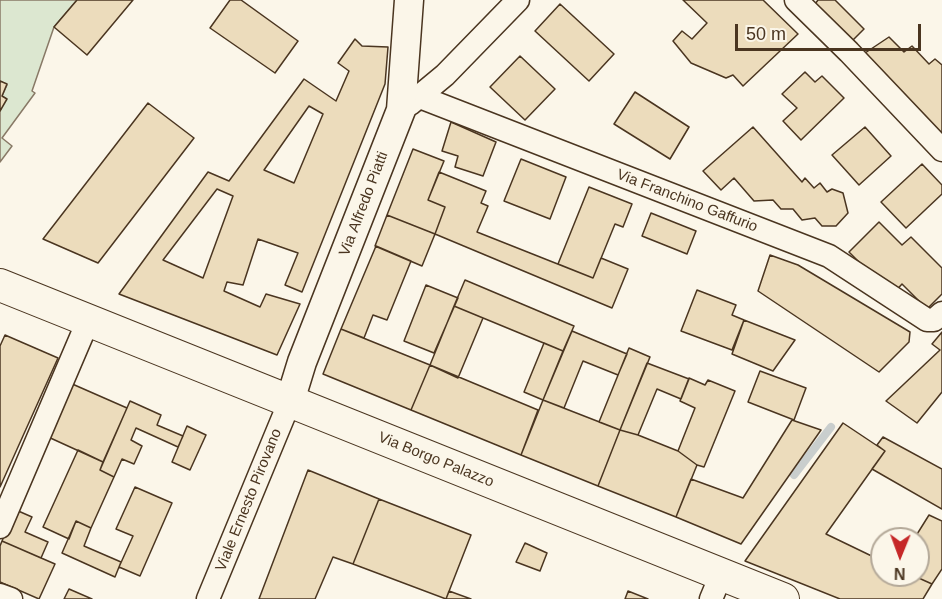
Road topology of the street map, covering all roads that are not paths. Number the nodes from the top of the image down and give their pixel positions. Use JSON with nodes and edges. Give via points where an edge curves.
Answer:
{"nodes":[{"id":1,"x":410,"y":0,"type":"edge"},
{"id":2,"x":518,"y":0,"type":"edge"},
{"id":3,"x":796,"y":0,"type":"edge"},
{"id":4,"x":410,"y":104,"type":"junction"},
{"id":5,"x":942,"y":150,"type":"edge"},
{"id":6,"x":0,"y":285,"type":"edge"},
{"id":7,"x":942,"y":313,"type":"edge"},
{"id":8,"x":88,"y":321,"type":"junction"},
{"id":9,"x":290,"y":401,"type":"junction"},
{"id":10,"x":0,"y":527,"type":"edge"},
{"id":11,"x":716,"y":587,"type":"edge"},
{"id":12,"x":0,"y":595,"type":"edge"},
{"id":13,"x":11,"y":599,"type":"edge"},
{"id":14,"x":208,"y":599,"type":"edge"},
{"id":15,"x":783,"y":599,"type":"edge"}],
"edges":[{"from":1,"to":4,"type":"street","name":"Via Alfredo Piatti"},
{"from":2,"to":4,"type":"street","via":[[445,75]]},
{"from":3,"to":5,"type":"street"},
{"from":4,"to":7,"type":"street","name":"Via Franchino Gaffurio","via":[[829,256],[927,320]]},
{"from":4,"to":9,"type":"street","name":"Via Alfredo Piatti","via":[[302,362]]},
{"from":6,"to":8,"type":"main road","name":"Via Borgo Palazzo"},
{"from":8,"to":9,"type":"main road","name":"Via Borgo Palazzo"},
{"from":8,"to":10,"type":"street"},
{"from":9,"to":11,"type":"main road","name":"Via Borgo Palazzo"},
{"from":9,"to":14,"type":"street","name":"Viale Ernesto Pirovano"},
{"from":11,"to":15,"type":"main road","name":"Via Borgo Palazzo"},
{"from":12,"to":13,"type":"street"}]}
